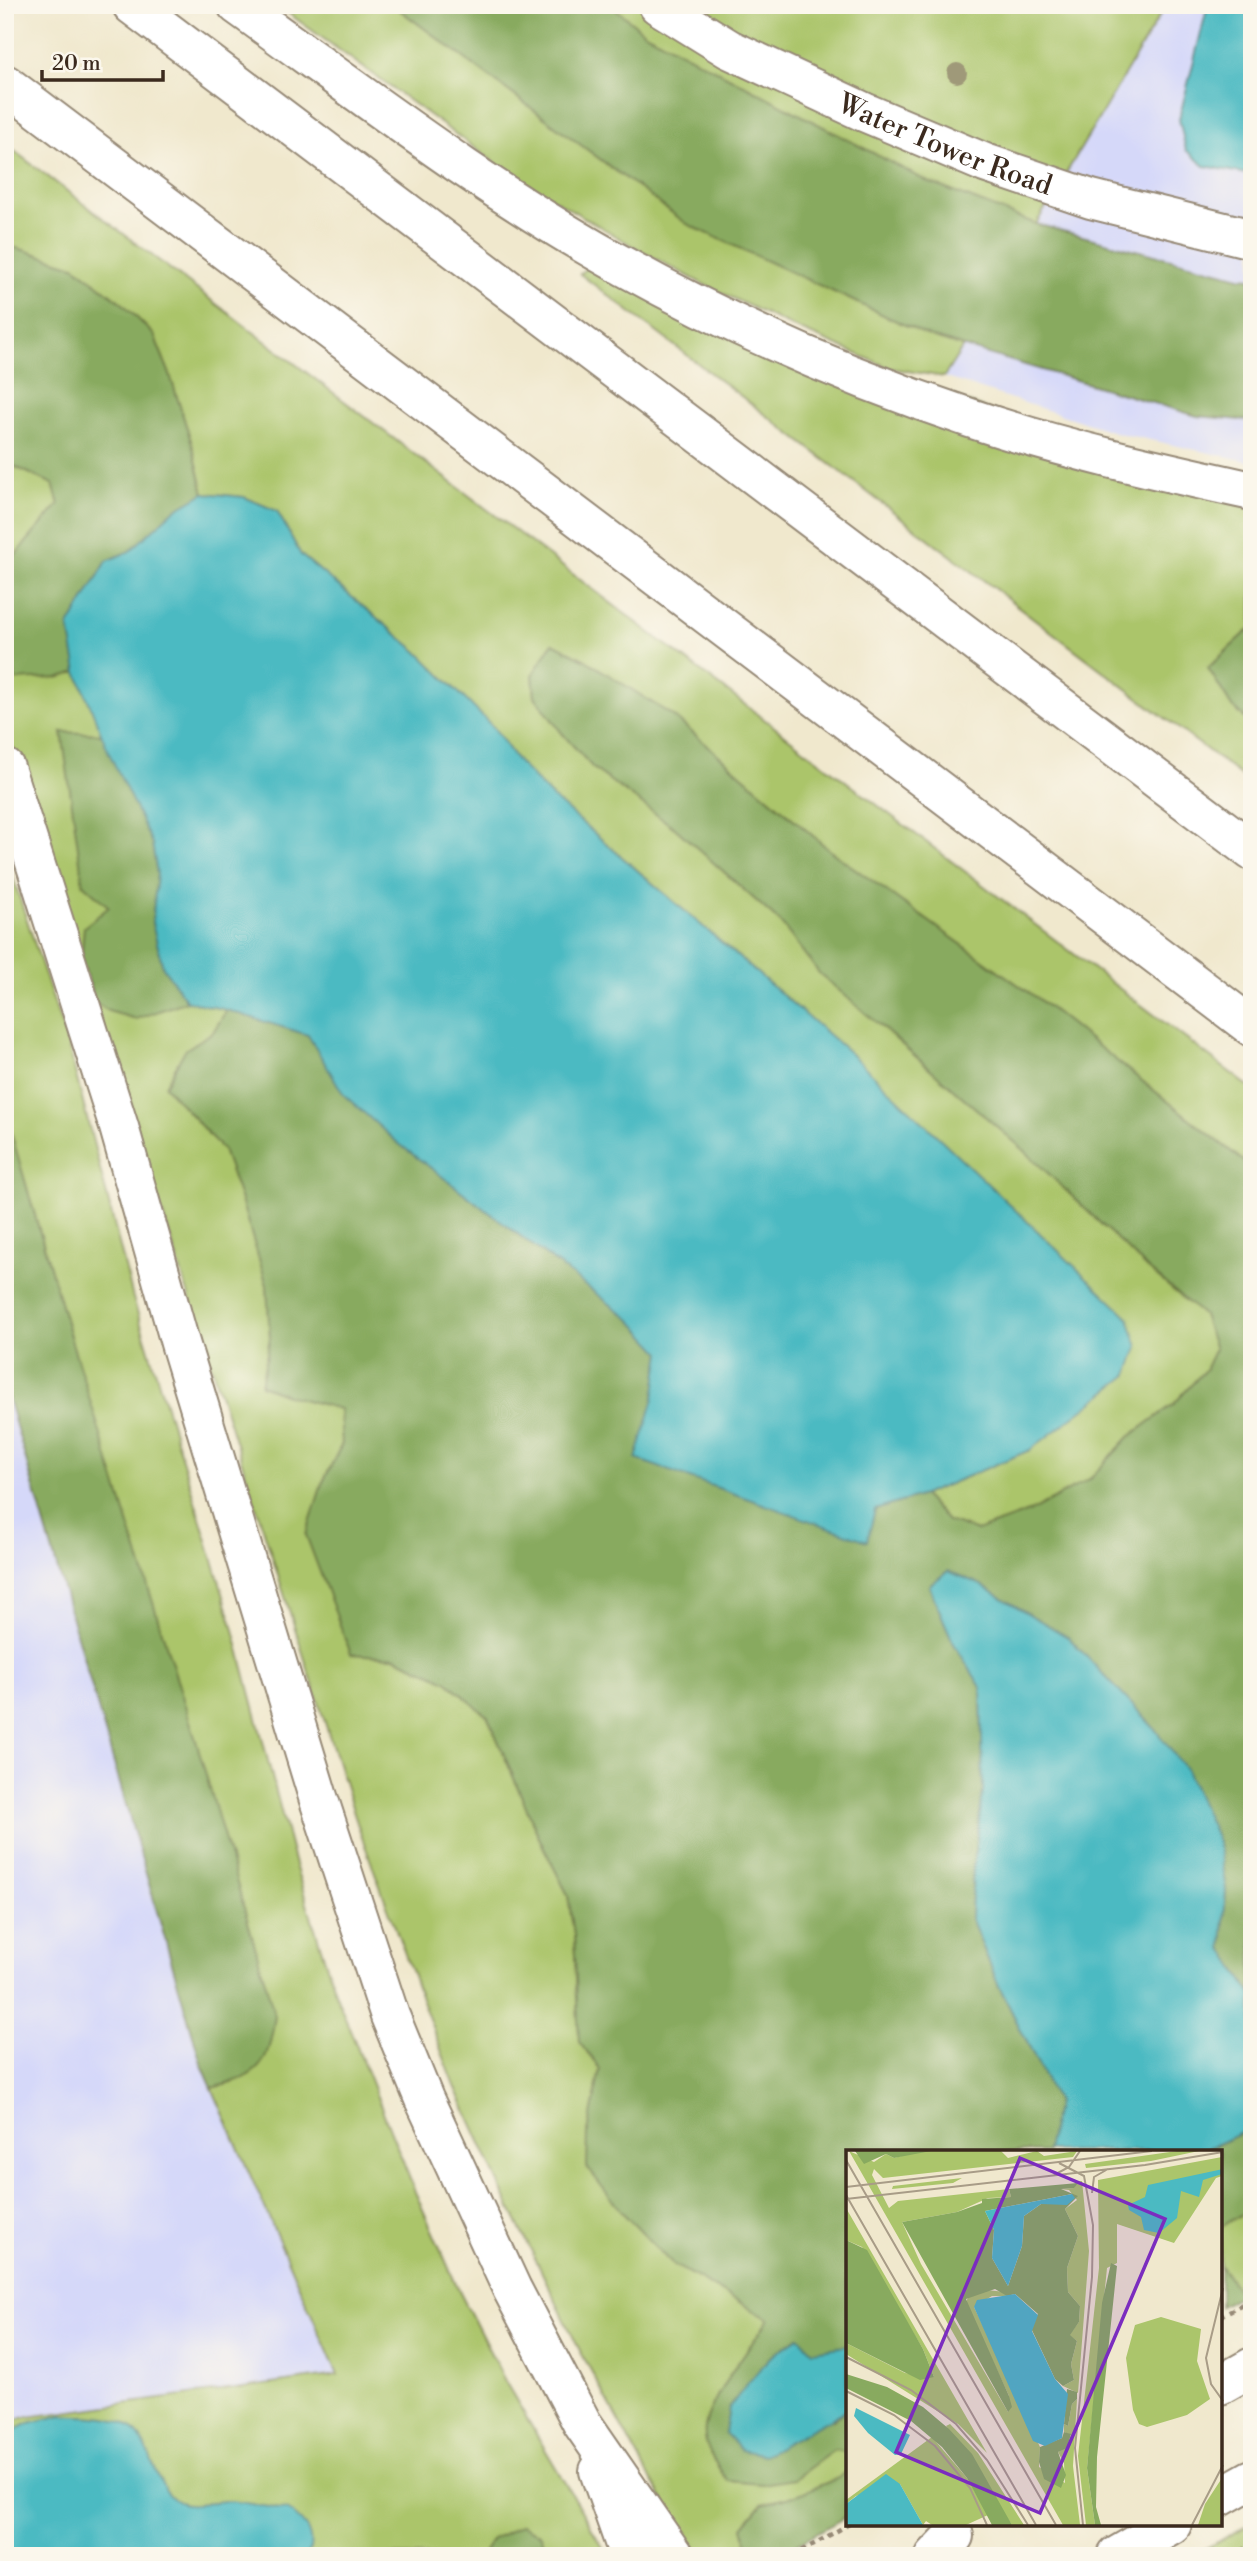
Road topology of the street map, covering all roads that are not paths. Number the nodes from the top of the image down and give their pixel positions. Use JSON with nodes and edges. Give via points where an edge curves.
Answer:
{"nodes":[{"id":1,"x":132,"y":5,"type":"edge"},
{"id":2,"x":237,"y":5,"type":"edge"},
{"id":3,"x":658,"y":5,"type":"edge"},
{"id":4,"x":5,"y":84,"type":"edge"},
{"id":5,"x":1252,"y":239,"type":"edge"},
{"id":6,"x":1252,"y":491,"type":"edge"},
{"id":7,"x":5,"y":768,"type":"edge"},
{"id":8,"x":1252,"y":850,"type":"edge"},
{"id":9,"x":1252,"y":1027,"type":"edge"},
{"id":10,"x":1252,"y":2367,"type":"edge"},
{"id":11,"x":1222,"y":2384,"type":"edge"},
{"id":12,"x":582,"y":2423,"type":"junction"},
{"id":13,"x":1252,"y":2479,"type":"edge"},
{"id":14,"x":1222,"y":2496,"type":"edge"},
{"id":15,"x":1169,"y":2526,"type":"edge"},
{"id":16,"x":954,"y":2539,"type":"edge"},
{"id":17,"x":629,"y":2556,"type":"edge"},
{"id":18,"x":674,"y":2556,"type":"edge"},
{"id":19,"x":918,"y":2556,"type":"edge"},
{"id":20,"x":1117,"y":2556,"type":"edge"}],
"edges":[{"from":1,"to":8,"type":"main road"},
{"from":2,"to":6,"type":"main road","via":[[476,177],[625,267],[757,334],[972,419]]},
{"from":3,"to":5,"type":"main road","name":"Water Tower Road","via":[[729,49],[985,163],[1091,199]]},
{"from":4,"to":9,"type":"main road"},
{"from":7,"to":12,"type":"main road","via":[[119,1127],[314,1784],[390,2016],[512,2289]]},
{"from":10,"to":11,"type":"main road"},
{"from":12,"to":17,"type":"main road"},
{"from":12,"to":18,"type":"main road"},
{"from":13,"to":14,"type":"main road"},
{"from":15,"to":20,"type":"main road"},
{"from":16,"to":19,"type":"main road"}]}
